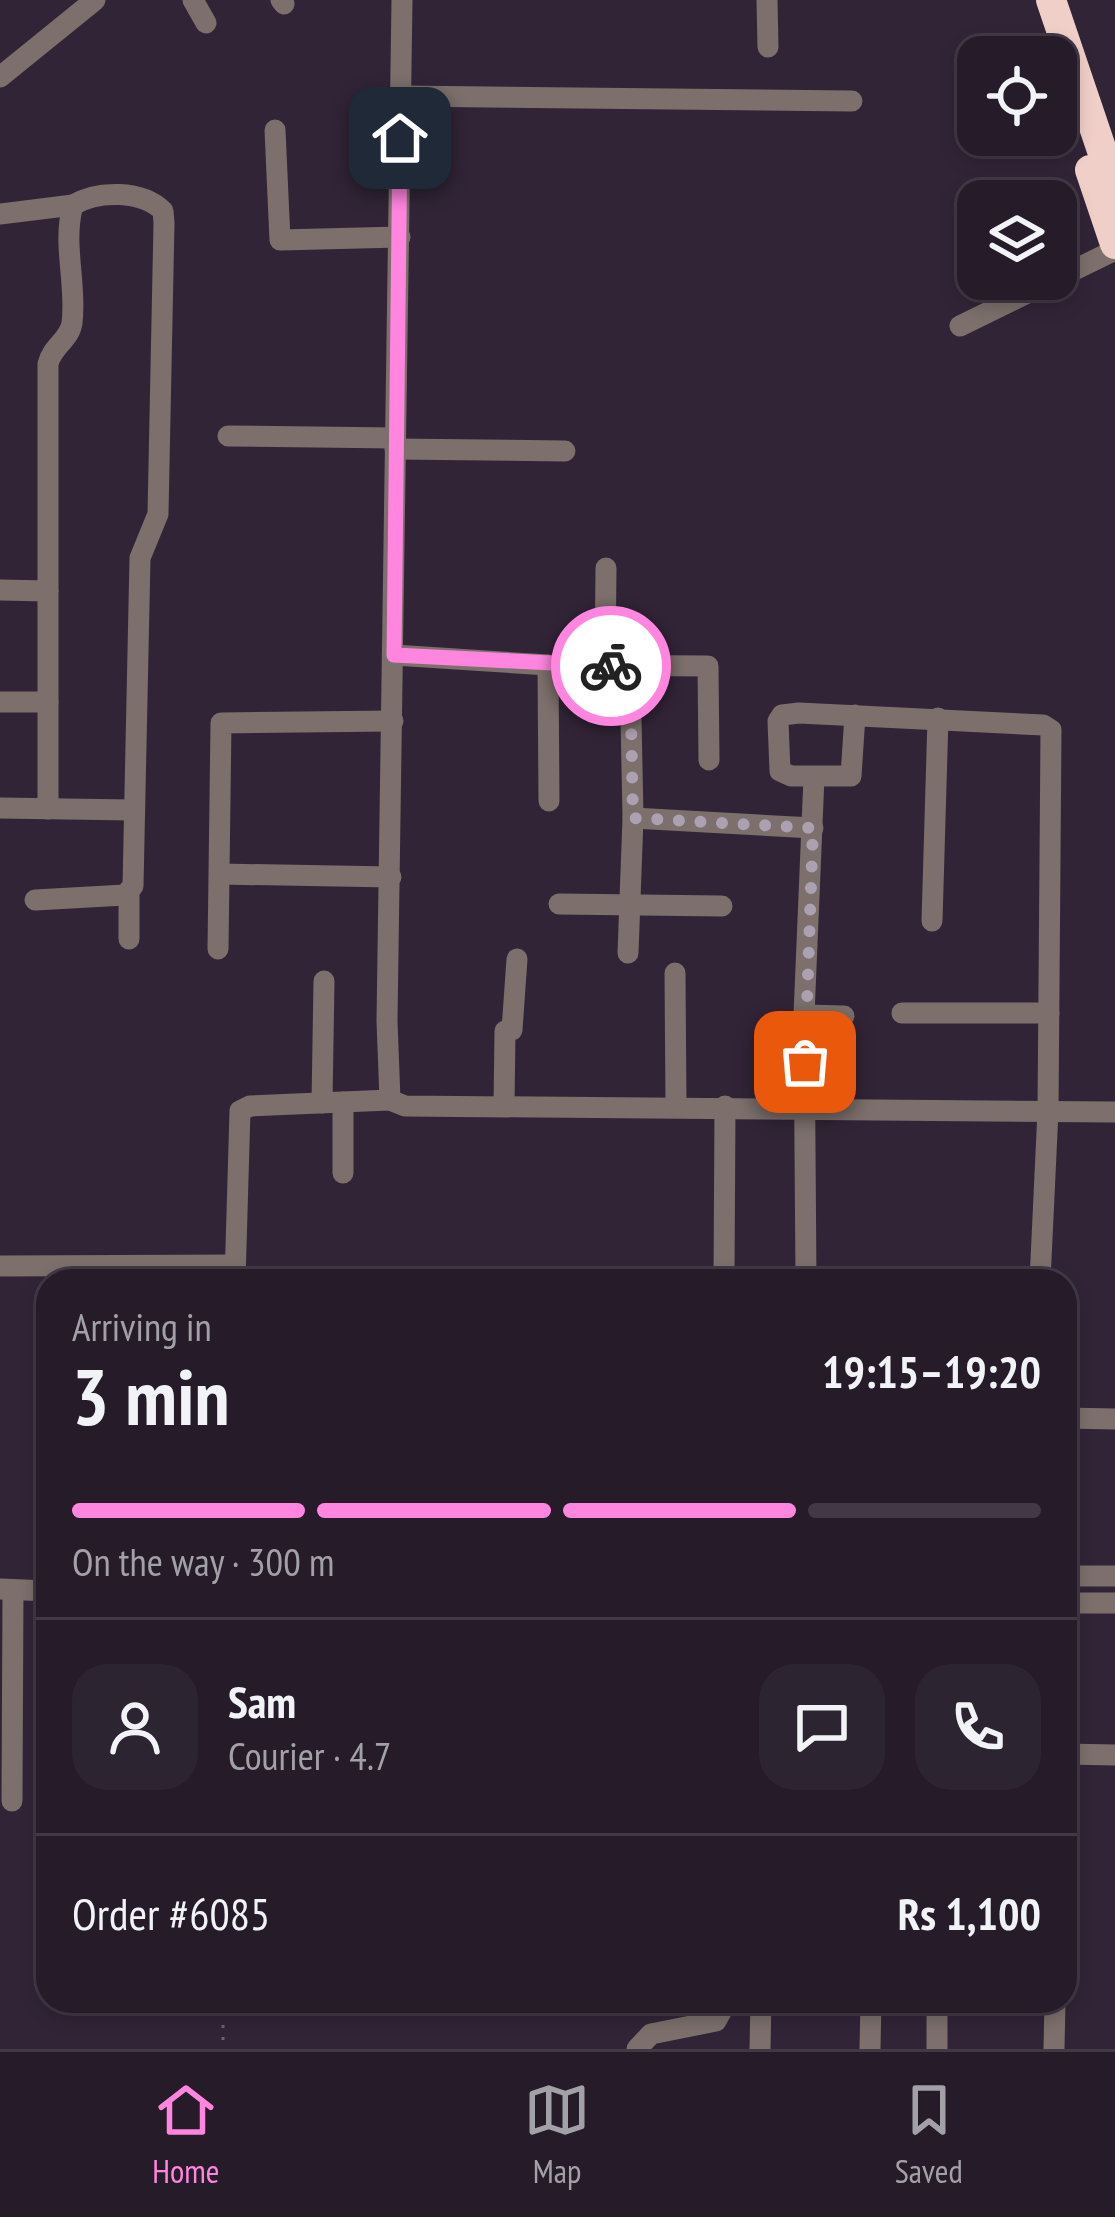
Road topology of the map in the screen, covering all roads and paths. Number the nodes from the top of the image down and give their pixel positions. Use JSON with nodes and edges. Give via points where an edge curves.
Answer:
{"nodes":[{"id":1,"x":193,"y":0,"type":"edge"},
{"id":2,"x":402,"y":0,"type":"edge"},
{"id":3,"x":767,"y":0,"type":"edge"},
{"id":4,"x":1031,"y":0,"type":"edge"},
{"id":5,"x":1051,"y":0,"type":"edge"},
{"id":6,"x":89,"y":2,"type":"edge"},
{"id":7,"x":206,"y":23,"type":"dead end"},
{"id":8,"x":1044,"y":36,"type":"edge"},
{"id":9,"x":768,"y":47,"type":"dead end"},
{"id":10,"x":0,"y":77,"type":"edge"},
{"id":11,"x":401,"y":96,"type":"junction"},
{"id":12,"x":852,"y":101,"type":"dead end"},
{"id":13,"x":275,"y":130,"type":"dead end"},
{"id":14,"x":1077,"y":135,"type":"edge"},
{"id":15,"x":1115,"y":189,"type":"edge"},
{"id":16,"x":74,"y":205,"type":"junction"},
{"id":17,"x":0,"y":214,"type":"edge"},
{"id":18,"x":400,"y":237,"type":"junction"},
{"id":19,"x":1115,"y":247,"type":"edge"},
{"id":20,"x":960,"y":326,"type":"dead end"},
{"id":21,"x":228,"y":436,"type":"dead end"},
{"id":22,"x":395,"y":444,"type":"junction"},
{"id":23,"x":565,"y":451,"type":"dead end"},
{"id":24,"x":606,"y":568,"type":"dead end"},
{"id":25,"x":0,"y":590,"type":"edge"},
{"id":26,"x":48,"y":591,"type":"junction"},
{"id":27,"x":394,"y":655,"type":"junction"},
{"id":28,"x":548,"y":665,"type":"junction"},
{"id":29,"x":605,"y":666,"type":"junction"},
{"id":30,"x":630,"y":667,"type":"junction"},
{"id":31,"x":0,"y":702,"type":"edge"},
{"id":32,"x":48,"y":702,"type":"junction"},
{"id":33,"x":855,"y":715,"type":"junction"},
{"id":34,"x":938,"y":718,"type":"junction"},
{"id":35,"x":393,"y":721,"type":"junction"},
{"id":36,"x":709,"y":760,"type":"dead end"},
{"id":37,"x":814,"y":777,"type":"junction"},
{"id":38,"x":549,"y":801,"type":"dead end"},
{"id":39,"x":0,"y":808,"type":"edge"},
{"id":40,"x":48,"y":809,"type":"junction"},
{"id":41,"x":132,"y":810,"type":"junction"},
{"id":42,"x":633,"y":818,"type":"junction"},
{"id":43,"x":813,"y":828,"type":"junction"},
{"id":44,"x":220,"y":874,"type":"junction"},
{"id":45,"x":391,"y":877,"type":"junction"},
{"id":46,"x":129,"y":894,"type":"junction"},
{"id":47,"x":35,"y":900,"type":"dead end"},
{"id":48,"x":559,"y":904,"type":"dead end"},
{"id":49,"x":630,"y":905,"type":"junction"},
{"id":50,"x":722,"y":906,"type":"dead end"},
{"id":51,"x":932,"y":921,"type":"dead end"},
{"id":52,"x":129,"y":939,"type":"dead end"},
{"id":53,"x":218,"y":949,"type":"dead end"},
{"id":54,"x":628,"y":953,"type":"dead end"},
{"id":55,"x":517,"y":959,"type":"dead end"},
{"id":56,"x":675,"y":973,"type":"dead end"},
{"id":57,"x":324,"y":981,"type":"dead end"},
{"id":58,"x":902,"y":1013,"type":"dead end"},
{"id":59,"x":1049,"y":1013,"type":"junction"},
{"id":60,"x":804,"y":1015,"type":"junction"},
{"id":61,"x":844,"y":1016,"type":"dead end"},
{"id":62,"x":390,"y":1100,"type":"junction"},
{"id":63,"x":333,"y":1102,"type":"junction"},
{"id":64,"x":504,"y":1106,"type":"junction"},
{"id":65,"x":676,"y":1106,"type":"junction"},
{"id":66,"x":725,"y":1106,"type":"junction"},
{"id":67,"x":806,"y":1109,"type":"junction"},
{"id":68,"x":1048,"y":1111,"type":"junction"},
{"id":69,"x":1115,"y":1112,"type":"edge"},
{"id":70,"x":343,"y":1173,"type":"dead end"},
{"id":71,"x":0,"y":1266,"type":"edge"},
{"id":72,"x":101,"y":1269,"type":"edge"},
{"id":73,"x":235,"y":1269,"type":"edge"},
{"id":74,"x":724,"y":1269,"type":"edge"},
{"id":75,"x":806,"y":1269,"type":"edge"},
{"id":76,"x":1041,"y":1269,"type":"edge"},
{"id":77,"x":1077,"y":1418,"type":"edge"},
{"id":78,"x":1115,"y":1419,"type":"edge"},
{"id":79,"x":1077,"y":1576,"type":"edge"},
{"id":80,"x":1115,"y":1576,"type":"edge"},
{"id":81,"x":6,"y":1590,"type":"edge"},
{"id":82,"x":36,"y":1591,"type":"edge"},
{"id":83,"x":1077,"y":1603,"type":"edge"},
{"id":84,"x":1115,"y":1603,"type":"edge"},
{"id":85,"x":1077,"y":1754,"type":"edge"},
{"id":86,"x":1115,"y":1754,"type":"edge"},
{"id":87,"x":12,"y":1802,"type":"dead end"},
{"id":88,"x":223,"y":2013,"type":"edge"},
{"id":89,"x":720,"y":2013,"type":"edge"},
{"id":90,"x":761,"y":2013,"type":"edge"},
{"id":91,"x":871,"y":2013,"type":"edge"},
{"id":92,"x":937,"y":2013,"type":"edge"},
{"id":93,"x":1055,"y":2013,"type":"edge"},
{"id":94,"x":224,"y":2049,"type":"edge"},
{"id":95,"x":637,"y":2049,"type":"edge"},
{"id":96,"x":760,"y":2049,"type":"edge"},
{"id":97,"x":870,"y":2049,"type":"edge"},
{"id":98,"x":937,"y":2049,"type":"edge"},
{"id":99,"x":1054,"y":2049,"type":"edge"}],
"edges":[{"from":1,"to":7,"type":"street"},
{"from":2,"to":11,"type":"street"},
{"from":3,"to":9,"type":"street"},
{"from":4,"to":8,"type":"highway"},
{"from":5,"to":15,"type":"highway"},
{"from":6,"to":10,"type":"street"},
{"from":11,"to":12,"type":"street"},
{"from":11,"to":18,"type":"street"},
{"from":13,"to":18,"type":"street","via":[[280,239]]},
{"from":14,"to":19,"type":"highway"},
{"from":16,"to":17,"type":"street"},
{"from":16,"to":26,"type":"street","via":[[73,319],[48,364]]},
{"from":16,"to":41,"type":"street","via":[[126,195],[163,212],[158,514],[140,558]]},
{"from":18,"to":22,"type":"street"},
{"from":19,"to":20,"type":"street"},
{"from":21,"to":22,"type":"street"},
{"from":22,"to":23,"type":"street"},
{"from":22,"to":27,"type":"street"},
{"from":24,"to":29,"type":"street"},
{"from":25,"to":26,"type":"street"},
{"from":26,"to":32,"type":"street"},
{"from":27,"to":28,"type":"street"},
{"from":27,"to":35,"type":"street"},
{"from":28,"to":29,"type":"street"},
{"from":28,"to":38,"type":"street"},
{"from":29,"to":30,"type":"street"},
{"from":30,"to":36,"type":"street","via":[[708,666]]},
{"from":30,"to":42,"type":"street"},
{"from":31,"to":32,"type":"street"},
{"from":32,"to":40,"type":"street"},
{"from":33,"to":34,"type":"street"},
{"from":33,"to":37,"type":"street","via":[[851,776]]},
{"from":33,"to":37,"type":"street","via":[[779,718],[780,772]]},
{"from":34,"to":51,"type":"street"},
{"from":34,"to":59,"type":"street","via":[[1051,730]]},
{"from":35,"to":44,"type":"street","via":[[221,723]]},
{"from":35,"to":45,"type":"street"},
{"from":37,"to":43,"type":"street"},
{"from":39,"to":40,"type":"street"},
{"from":40,"to":41,"type":"street"},
{"from":41,"to":46,"type":"street"},
{"from":42,"to":43,"type":"street"},
{"from":42,"to":49,"type":"street"},
{"from":43,"to":60,"type":"street"},
{"from":44,"to":45,"type":"street"},
{"from":44,"to":53,"type":"street"},
{"from":45,"to":62,"type":"street"},
{"from":46,"to":47,"type":"street"},
{"from":46,"to":52,"type":"street"},
{"from":48,"to":49,"type":"street"},
{"from":49,"to":50,"type":"street"},
{"from":49,"to":54,"type":"street"},
{"from":55,"to":64,"type":"street"},
{"from":56,"to":65,"type":"street"},
{"from":57,"to":63,"type":"street"},
{"from":58,"to":59,"type":"street"},
{"from":59,"to":68,"type":"street"},
{"from":60,"to":61,"type":"street"},
{"from":60,"to":67,"type":"street"},
{"from":62,"to":63,"type":"street"},
{"from":62,"to":64,"type":"street"},
{"from":63,"to":70,"type":"street"},
{"from":63,"to":73,"type":"street","via":[[240,1111]]},
{"from":64,"to":65,"type":"street"},
{"from":65,"to":66,"type":"street"},
{"from":66,"to":67,"type":"street"},
{"from":66,"to":74,"type":"street"},
{"from":67,"to":68,"type":"street"},
{"from":67,"to":75,"type":"street"},
{"from":68,"to":69,"type":"street"},
{"from":68,"to":76,"type":"street"},
{"from":71,"to":72,"type":"street"},
{"from":77,"to":78,"type":"street"},
{"from":79,"to":80,"type":"street"},
{"from":81,"to":82,"type":"street"},
{"from":81,"to":87,"type":"street"},
{"from":83,"to":84,"type":"street"},
{"from":85,"to":86,"type":"street"},
{"from":88,"to":94,"type":"path"},
{"from":89,"to":95,"type":"street","via":[[716,2021],[651,2034]]},
{"from":90,"to":96,"type":"street"},
{"from":91,"to":97,"type":"street"},
{"from":92,"to":98,"type":"street"},
{"from":93,"to":99,"type":"street"}]}
